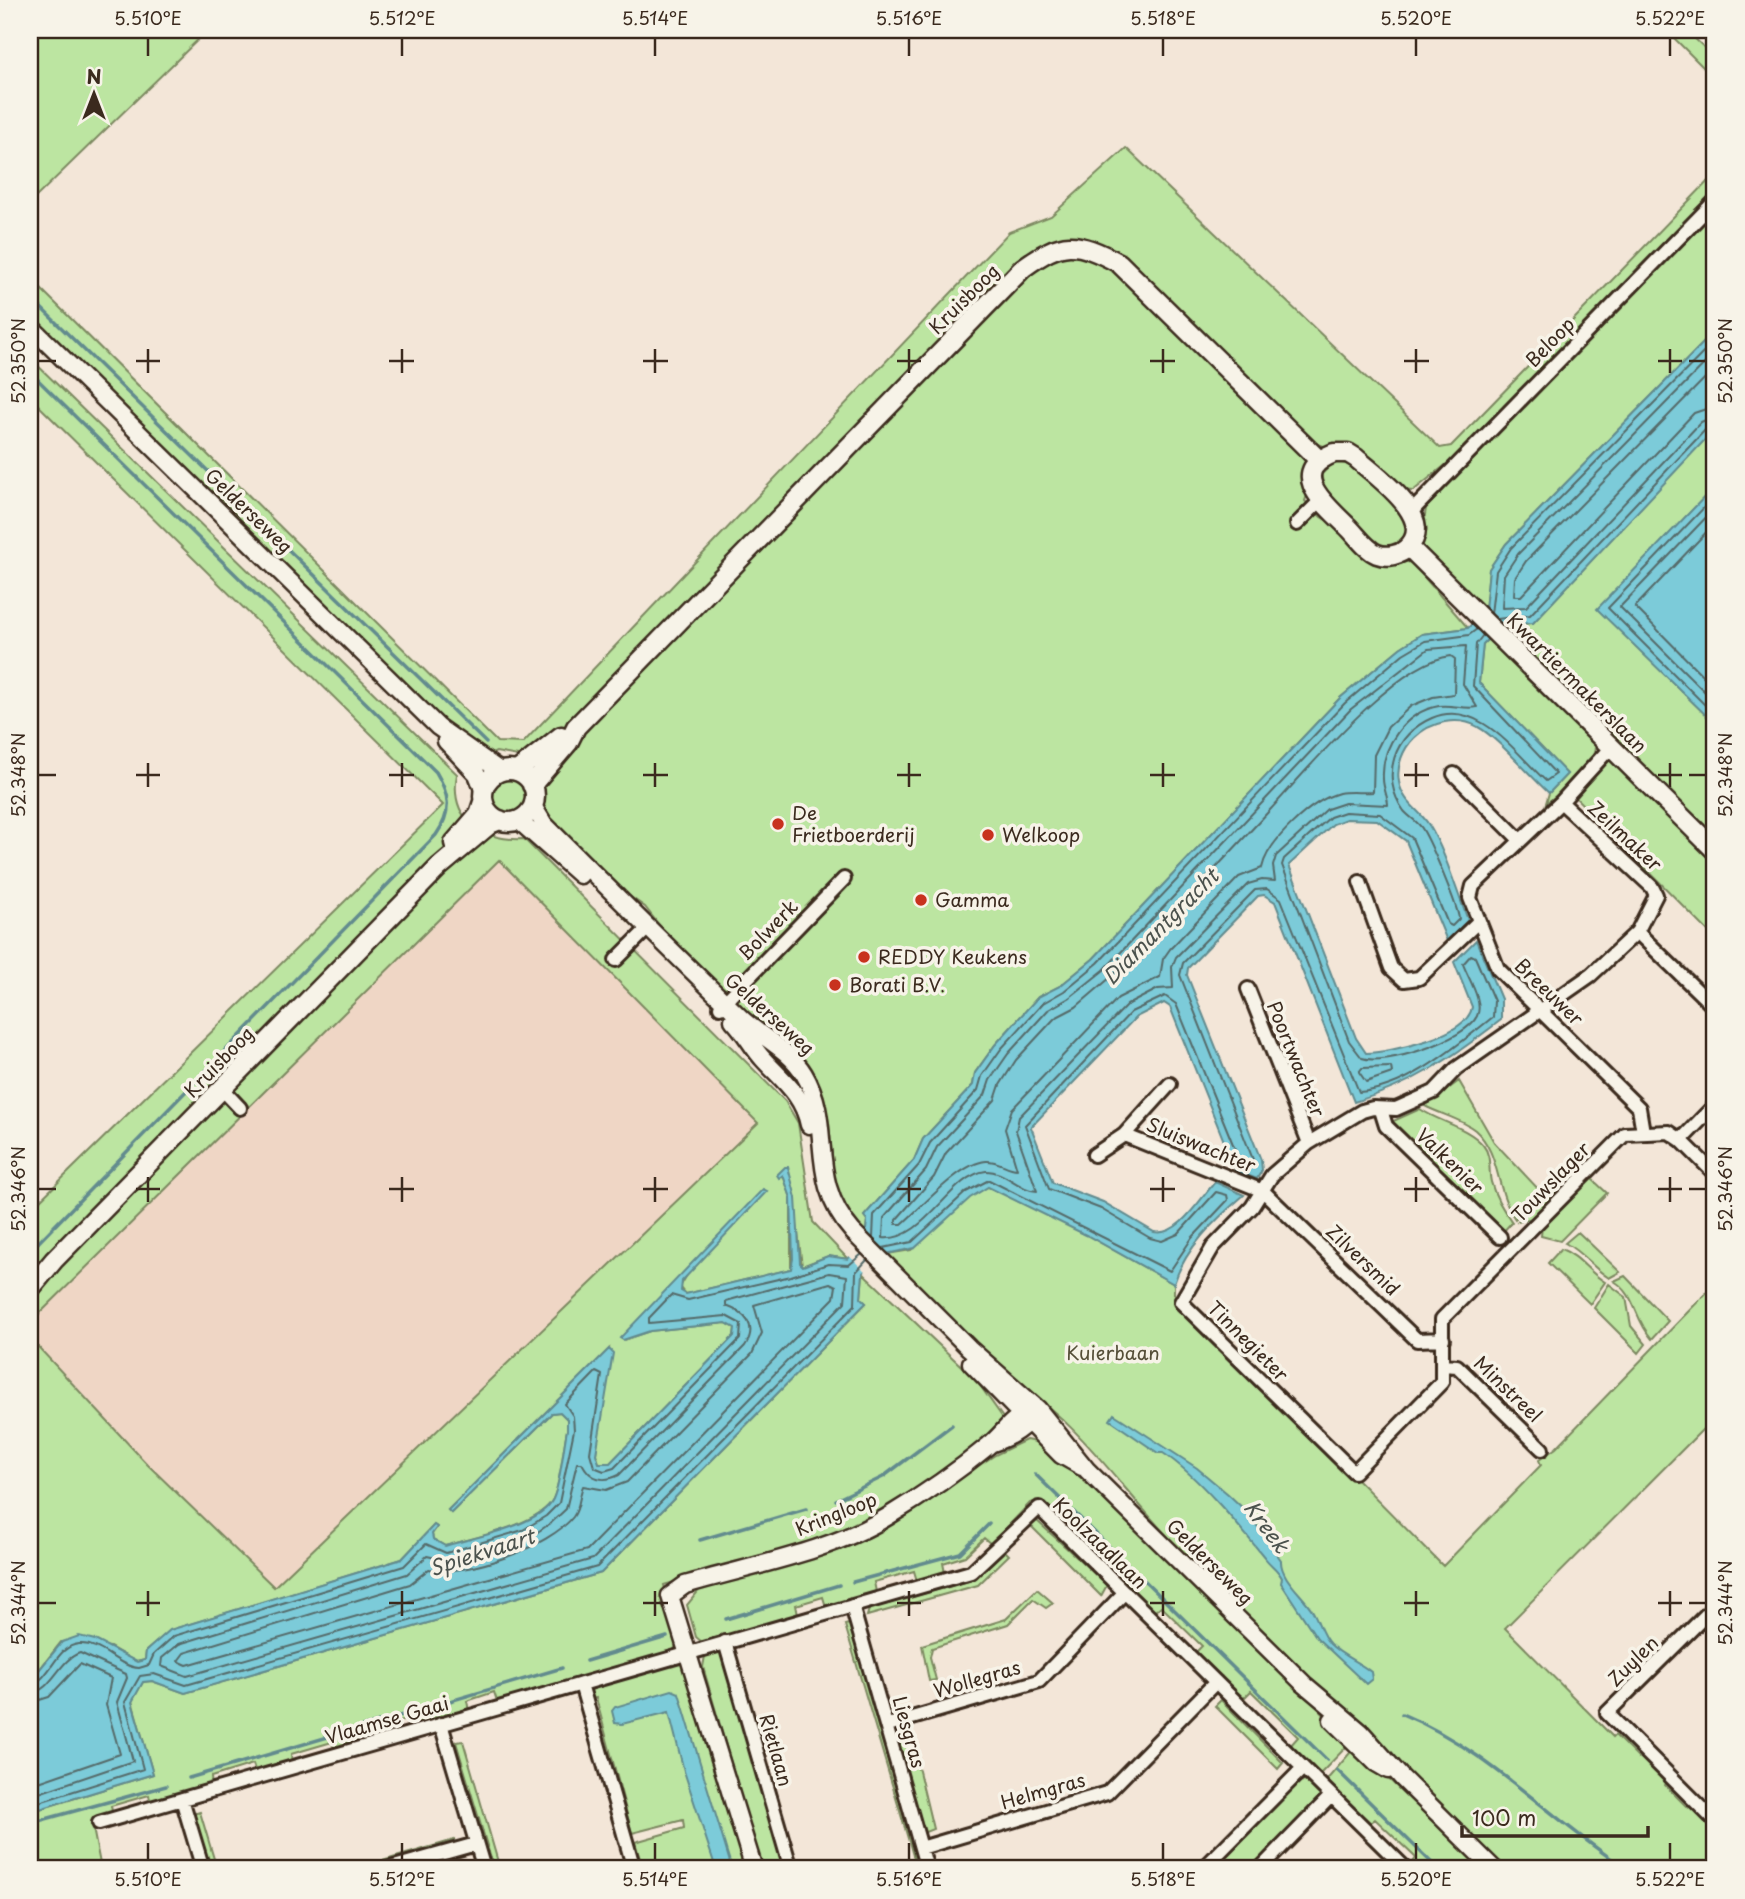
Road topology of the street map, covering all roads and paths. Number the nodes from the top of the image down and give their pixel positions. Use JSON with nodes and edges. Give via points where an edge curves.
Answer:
{"nodes":[{"id":1,"x":1715,"y":201,"type":"edge"},
{"id":2,"x":30,"y":326,"type":"edge"},
{"id":3,"x":1320,"y":461,"type":"junction"},
{"id":4,"x":1320,"y":500,"type":"junction"},
{"id":5,"x":1412,"y":511,"type":"junction"},
{"id":6,"x":1297,"y":524,"type":"dead end"},
{"id":7,"x":1409,"y":547,"type":"junction"},
{"id":8,"x":438,"y":727,"type":"junction"},
{"id":9,"x":576,"y":727,"type":"junction"},
{"id":10,"x":1611,"y":747,"type":"junction"},
{"id":11,"x":509,"y":771,"type":"junction"},
{"id":12,"x":1454,"y":775,"type":"dead end"},
{"id":13,"x":532,"y":785,"type":"junction"},
{"id":14,"x":483,"y":795,"type":"junction"},
{"id":15,"x":1561,"y":802,"type":"junction"},
{"id":16,"x":533,"y":806,"type":"junction"},
{"id":17,"x":509,"y":820,"type":"junction"},
{"id":18,"x":1520,"y":840,"type":"junction"},
{"id":19,"x":1715,"y":850,"type":"edge"},
{"id":20,"x":439,"y":867,"type":"junction"},
{"id":21,"x":844,"y":879,"type":"dead end"},
{"id":22,"x":1360,"y":882,"type":"dead end"},
{"id":23,"x":1479,"y":921,"type":"junction"},
{"id":24,"x":645,"y":931,"type":"junction"},
{"id":25,"x":1637,"y":932,"type":"junction"},
{"id":26,"x":616,"y":960,"type":"dead end"},
{"id":27,"x":1248,"y":989,"type":"dead end"},
{"id":28,"x":722,"y":1005,"type":"junction"},
{"id":29,"x":1540,"y":1008,"type":"junction"},
{"id":30,"x":1715,"y":1008,"type":"edge"},
{"id":31,"x":1170,"y":1084,"type":"dead end"},
{"id":32,"x":222,"y":1089,"type":"junction"},
{"id":33,"x":1434,"y":1092,"type":"joint"},
{"id":34,"x":1715,"y":1105,"type":"edge"},
{"id":35,"x":240,"y":1108,"type":"dead end"},
{"id":36,"x":1381,"y":1110,"type":"junction"},
{"id":37,"x":1643,"y":1132,"type":"junction"},
{"id":38,"x":1124,"y":1135,"type":"junction"},
{"id":39,"x":1681,"y":1140,"type":"junction"},
{"id":40,"x":1309,"y":1143,"type":"junction"},
{"id":41,"x":1094,"y":1155,"type":"dead end"},
{"id":42,"x":1715,"y":1174,"type":"edge"},
{"id":43,"x":1263,"y":1191,"type":"junction"},
{"id":44,"x":1500,"y":1237,"type":"dead end"},
{"id":45,"x":30,"y":1289,"type":"edge"},
{"id":46,"x":1443,"y":1339,"type":"junction"},
{"id":47,"x":1443,"y":1365,"type":"junction"},
{"id":48,"x":1030,"y":1415,"type":"junction"},
{"id":49,"x":1542,"y":1449,"type":"dead end"},
{"id":50,"x":1125,"y":1592,"type":"junction"},
{"id":51,"x":852,"y":1606,"type":"junction"},
{"id":52,"x":1715,"y":1606,"type":"edge"},
{"id":53,"x":725,"y":1642,"type":"junction"},
{"id":54,"x":691,"y":1652,"type":"junction"},
{"id":55,"x":1216,"y":1682,"type":"junction"},
{"id":56,"x":581,"y":1684,"type":"junction"},
{"id":57,"x":441,"y":1724,"type":"junction"},
{"id":58,"x":888,"y":1725,"type":"junction"},
{"id":59,"x":1303,"y":1768,"type":"junction"},
{"id":60,"x":1331,"y":1796,"type":"junction"},
{"id":61,"x":182,"y":1799,"type":"junction"},
{"id":62,"x":1715,"y":1821,"type":"edge"},
{"id":63,"x":99,"y":1823,"type":"dead end"},
{"id":64,"x":476,"y":1844,"type":"junction"},
{"id":65,"x":921,"y":1848,"type":"junction"},
{"id":66,"x":203,"y":1869,"type":"edge"},
{"id":67,"x":387,"y":1869,"type":"edge"},
{"id":68,"x":484,"y":1869,"type":"edge"},
{"id":69,"x":635,"y":1869,"type":"edge"},
{"id":70,"x":754,"y":1869,"type":"edge"},
{"id":71,"x":791,"y":1869,"type":"edge"},
{"id":72,"x":927,"y":1869,"type":"edge"},
{"id":73,"x":1203,"y":1869,"type":"edge"},
{"id":74,"x":1260,"y":1869,"type":"edge"},
{"id":75,"x":1406,"y":1869,"type":"edge"},
{"id":76,"x":1494,"y":1869,"type":"edge"}],
"edges":[{"from":1,"to":5,"type":"street","name":"Beloop"},
{"from":2,"to":8,"type":"street","name":"Gelderseweg"},
{"from":3,"to":4,"type":"main road","via":[[1311,480]]},
{"from":3,"to":5,"type":"main road","via":[[1334,453],[1348,453]]},
{"from":3,"to":9,"type":"main road","name":"Kruisboog","via":[[1119,263],[1089,247],[1048,250],[1005,286]]},
{"from":4,"to":6,"type":"street"},
{"from":4,"to":7,"type":"main road","via":[[1377,554],[1394,555]]},
{"from":5,"to":7,"type":"main road","via":[[1417,527]]},
{"from":7,"to":10,"type":"main road","name":"Kwartiermakerslaan"},
{"from":8,"to":11,"type":"street","name":"Gelderseweg"},
{"from":8,"to":14,"type":"street","name":"Gelderseweg","via":[[477,774]]},
{"from":9,"to":11,"type":"main road","name":"Kruisboog"},
{"from":9,"to":13,"type":"main road","name":"Kruisboog"},
{"from":10,"to":15,"type":"street","name":"Breeuwer"},
{"from":10,"to":19,"type":"main road","name":"Kwartiermakerslaan"},
{"from":11,"to":13,"type":"main road"},
{"from":11,"to":14,"type":"main road","via":[[493,775]]},
{"from":12,"to":18,"type":"street"},
{"from":13,"to":16,"type":"main road"},
{"from":14,"to":17,"type":"main road","via":[[490,814]]},
{"from":14,"to":20,"type":"main road","name":"Kruisboog","via":[[479,814]]},
{"from":15,"to":18,"type":"street","name":"Breeuwer"},
{"from":15,"to":25,"type":"street","name":"Zeilmaker","via":[[1656,895]]},
{"from":16,"to":17,"type":"main road"},
{"from":16,"to":24,"type":"street","name":"Gelderseweg","via":[[544,824]]},
{"from":17,"to":20,"type":"main road","name":"Kruisboog","via":[[490,824]]},
{"from":17,"to":24,"type":"street","name":"Gelderseweg","via":[[535,832]]},
{"from":18,"to":23,"type":"street","name":"Breeuwer","via":[[1469,891]]},
{"from":20,"to":32,"type":"main road","name":"Kruisboog"},
{"from":21,"to":28,"type":"street","name":"Bolwerk"},
{"from":22,"to":23,"type":"street","via":[[1391,968],[1404,979],[1419,978]]},
{"from":23,"to":29,"type":"street","name":"Breeuwer","via":[[1498,969]]},
{"from":24,"to":26,"type":"street"},
{"from":24,"to":28,"type":"street","name":"Gelderseweg"},
{"from":25,"to":29,"type":"street","name":"Zeilmaker","via":[[1591,975]]},
{"from":25,"to":30,"type":"street"},
{"from":27,"to":40,"type":"street","name":"Poortwachter"},
{"from":28,"to":48,"type":"street","name":"Gelderseweg","via":[[773,1040],[802,1071],[817,1110],[828,1194],[850,1235]]},
{"from":29,"to":33,"type":"street","name":"Zeilmaker","via":[[1456,1069]]},
{"from":29,"to":37,"type":"street","name":"Breeuwer","via":[[1639,1108]]},
{"from":31,"to":38,"type":"street","name":"Sluiswachter"},
{"from":32,"to":35,"type":"street"},
{"from":32,"to":45,"type":"main road","name":"Kruisboog"},
{"from":33,"to":36,"type":"street","name":"Tinnegieter","via":[[1415,1103]]},
{"from":34,"to":39,"type":"street"},
{"from":36,"to":40,"type":"street","name":"Tinnegieter","via":[[1362,1111]]},
{"from":36,"to":44,"type":"street","name":"Valkenier","via":[[1386,1126]]},
{"from":37,"to":39,"type":"street","via":[[1670,1132]]},
{"from":37,"to":46,"type":"street","name":"Touwslager","via":[[1621,1137],[1442,1319]]},
{"from":38,"to":41,"type":"street","name":"Sluiswachter"},
{"from":38,"to":43,"type":"street","name":"Sluiswachter"},
{"from":39,"to":42,"type":"street"},
{"from":40,"to":43,"type":"street","name":"Tinnegieter","via":[[1272,1175]]},
{"from":43,"to":46,"type":"street","name":"Zilversmid","via":[[1417,1340]]},
{"from":43,"to":47,"type":"street","name":"Tinnegieter","via":[[1213,1247],[1181,1301],[1354,1472],[1438,1386]]},
{"from":46,"to":47,"type":"street","name":"Tinnegieter"},
{"from":47,"to":49,"type":"street","name":"Minstreel","via":[[1457,1366]]},
{"from":48,"to":54,"type":"street","name":"Kringloop","via":[[1008,1438],[990,1444],[927,1491],[858,1532],[681,1588]]},
{"from":48,"to":76,"type":"street","name":"Gelderseweg","via":[[1061,1455],[1087,1470],[1304,1684],[1376,1763],[1402,1778]]},
{"from":50,"to":51,"type":"street","name":"Koolzaadlaan","via":[[1039,1508],[971,1572]]},
{"from":50,"to":55,"type":"street","name":"Koolzaadlaan"},
{"from":50,"to":58,"type":"street","name":"Wollegras","via":[[1039,1681]]},
{"from":51,"to":53,"type":"street","name":"Koolzaadlaan"},
{"from":51,"to":58,"type":"street","name":"Liesgras"},
{"from":52,"to":62,"type":"street","name":"Zuylen","via":[[1607,1713]]},
{"from":53,"to":54,"type":"street","name":"Koolzaadlaan"},
{"from":53,"to":71,"type":"street","name":"Rietlaan"},
{"from":54,"to":56,"type":"street","name":"Vlaamse Gaai"},
{"from":54,"to":70,"type":"street","name":"Kringloop","via":[[706,1688],[705,1703]]},
{"from":55,"to":59,"type":"street","name":"Koolzaadlaan"},
{"from":55,"to":65,"type":"street","name":"Helmgras","via":[[1107,1793]]},
{"from":56,"to":57,"type":"street","name":"Vlaamse Gaai"},
{"from":56,"to":69,"type":"street"},
{"from":57,"to":61,"type":"street","name":"Vlaamse Gaai"},
{"from":57,"to":64,"type":"street"},
{"from":58,"to":65,"type":"street","name":"Liesgras"},
{"from":59,"to":60,"type":"street","name":"Koolzaadlaan"},
{"from":59,"to":73,"type":"street"},
{"from":60,"to":74,"type":"street"},
{"from":60,"to":75,"type":"street","name":"Koolzaadlaan"},
{"from":61,"to":63,"type":"street","name":"Vlaamse Gaai"},
{"from":61,"to":66,"type":"street"},
{"from":64,"to":67,"type":"street"},
{"from":64,"to":68,"type":"street"},
{"from":65,"to":72,"type":"street","name":"Liesgras"}]}
